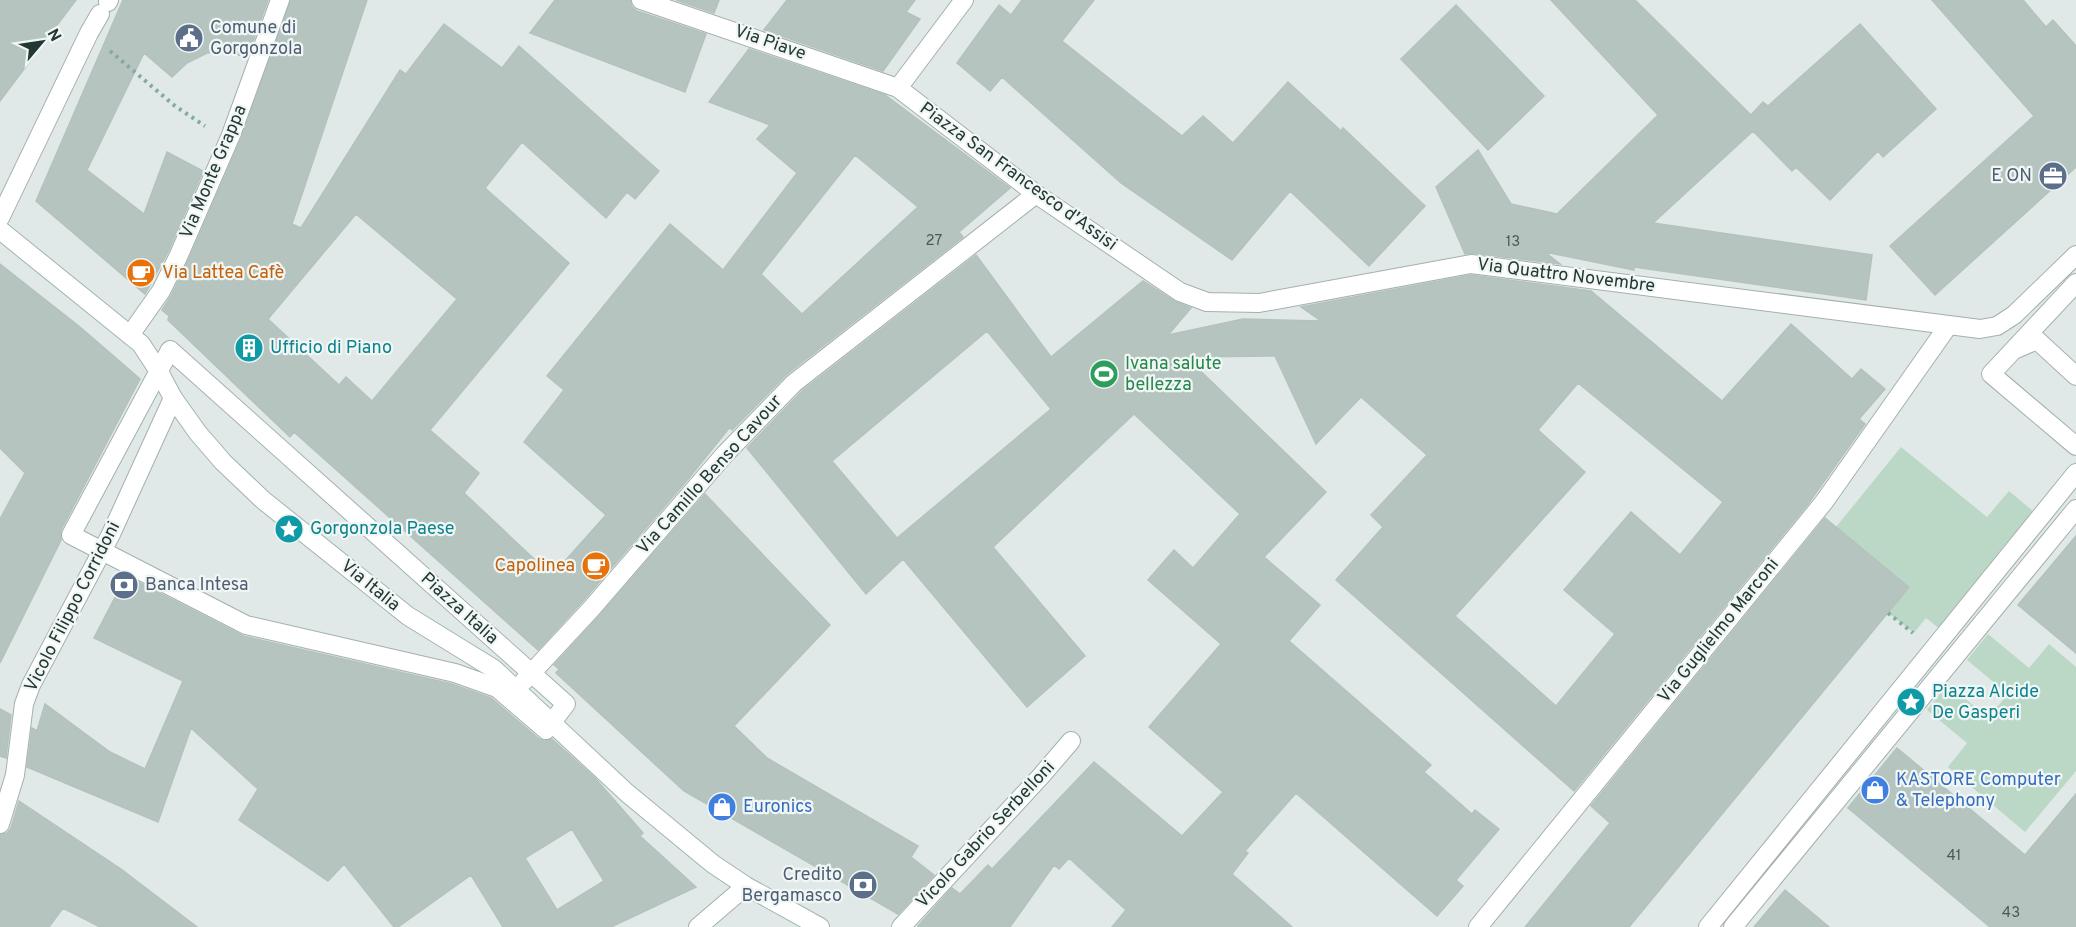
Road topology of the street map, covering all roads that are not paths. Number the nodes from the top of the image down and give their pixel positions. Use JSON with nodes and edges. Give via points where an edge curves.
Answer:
{"nodes":[{"id":1,"x":280,"y":0,"type":"edge"},
{"id":2,"x":641,"y":0,"type":"edge"},
{"id":3,"x":964,"y":0,"type":"edge"},
{"id":4,"x":106,"y":5,"type":"edge"},
{"id":5,"x":898,"y":88,"type":"junction"},
{"id":6,"x":1036,"y":194,"type":"junction"},
{"id":7,"x":0,"y":218,"type":"edge"},
{"id":8,"x":0,"y":230,"type":"edge"},
{"id":9,"x":2076,"y":255,"type":"edge"},
{"id":10,"x":1140,"y":264,"type":"joint"},
{"id":11,"x":2076,"y":283,"type":"edge"},
{"id":12,"x":1948,"y":326,"type":"junction"},
{"id":13,"x":130,"y":335,"type":"junction"},
{"id":14,"x":2014,"y":350,"type":"junction"},
{"id":15,"x":158,"y":370,"type":"junction"},
{"id":16,"x":2076,"y":376,"type":"edge"},
{"id":17,"x":173,"y":398,"type":"junction"},
{"id":18,"x":2076,"y":446,"type":"edge"},
{"id":19,"x":2076,"y":473,"type":"edge"},
{"id":20,"x":2076,"y":509,"type":"edge"},
{"id":21,"x":102,"y":551,"type":"junction"},
{"id":22,"x":531,"y":674,"type":"junction"},
{"id":23,"x":517,"y":689,"type":"junction"},
{"id":24,"x":552,"y":722,"type":"junction"},
{"id":25,"x":1071,"y":741,"type":"dead end"},
{"id":26,"x":0,"y":824,"type":"edge"},
{"id":27,"x":746,"y":886,"type":"junction"},
{"id":28,"x":698,"y":927,"type":"edge"},
{"id":29,"x":820,"y":927,"type":"edge"},
{"id":30,"x":901,"y":927,"type":"edge"},
{"id":31,"x":1478,"y":927,"type":"edge"},
{"id":32,"x":1708,"y":927,"type":"edge"},
{"id":33,"x":1733,"y":927,"type":"edge"}],
"edges":[{"from":1,"to":13,"type":"street","name":"Via Monte Grappa","via":[[228,142],[166,281]]},
{"from":2,"to":5,"type":"street","name":"Via Piave"},
{"from":3,"to":5,"type":"street"},
{"from":4,"to":7,"type":"street"},
{"from":5,"to":6,"type":"street","name":"Piazza San Francesco d'Assisi"},
{"from":6,"to":10,"type":"street","name":"Piazza San Francesco d'Assisi"},
{"from":6,"to":22,"type":"street","name":"Via Camillo Benso Cavour","via":[[794,383],[725,453]]},
{"from":8,"to":13,"type":"street","name":"Via Italia"},
{"from":9,"to":12,"type":"street","name":"Via Quattro Novembre","via":[[1997,326]]},
{"from":10,"to":12,"type":"street","name":"Via Quattro Novembre","via":[[1179,292],[1218,303],[1259,303],[1471,264]]},
{"from":11,"to":14,"type":"street"},
{"from":12,"to":31,"type":"street","name":"Via Guglielmo Marconi","via":[[1824,502]]},
{"from":13,"to":15,"type":"street","name":"Via Italia"},
{"from":14,"to":16,"type":"street","via":[[2037,340]]},
{"from":14,"to":18,"type":"street","via":[[1991,374]]},
{"from":15,"to":17,"type":"street","name":"Via Italia"},
{"from":15,"to":21,"type":"street","name":"Piazza Italia","via":[[71,535]]},
{"from":15,"to":22,"type":"street","name":"Piazza Italia","via":[[170,350]]},
{"from":17,"to":21,"type":"street","name":"Vicolo Filippo Corridoni"},
{"from":17,"to":23,"type":"street","name":"Via Italia","via":[[211,448],[262,500],[397,608],[494,669]]},
{"from":19,"to":32,"type":"street"},
{"from":20,"to":33,"type":"street"},
{"from":21,"to":24,"type":"street","name":"Piazza Italia","via":[[246,625],[455,673],[496,687],[546,730]]},
{"from":21,"to":26,"type":"street","name":"Vicolo Filippo Corridoni","via":[[31,685],[24,704],[15,775]]},
{"from":22,"to":23,"type":"street","name":"Via Camillo Benso Cavour"},
{"from":22,"to":24,"type":"street","name":"Piazza Italia","via":[[566,705]]},
{"from":23,"to":24,"type":"street","name":"Via Italia"},
{"from":24,"to":27,"type":"street","name":"Via Italia","via":[[627,793]]},
{"from":25,"to":30,"type":"street","name":"Vicolo Gabrio Serbelloni"},
{"from":27,"to":28,"type":"street"},
{"from":27,"to":29,"type":"street","name":"Via Italia"}]}
